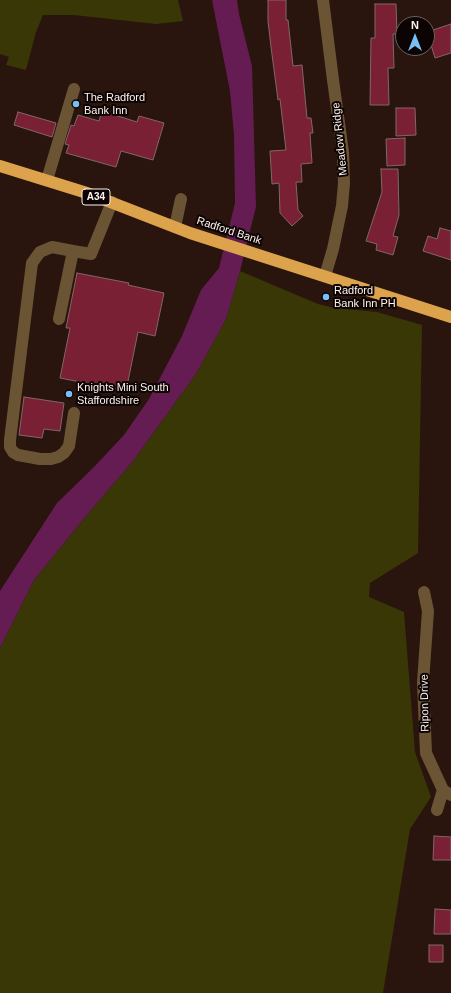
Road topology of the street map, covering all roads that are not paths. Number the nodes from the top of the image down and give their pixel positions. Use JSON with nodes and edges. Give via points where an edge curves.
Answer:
{"nodes":[{"id":1,"x":323,"y":0,"type":"edge"},
{"id":2,"x":74,"y":89,"type":"dead end"},
{"id":3,"x":0,"y":166,"type":"edge"},
{"id":4,"x":47,"y":180,"type":"junction"},
{"id":5,"x":181,"y":199,"type":"dead end"},
{"id":6,"x":112,"y":202,"type":"junction"},
{"id":7,"x":175,"y":227,"type":"junction"},
{"id":8,"x":73,"y":251,"type":"junction"},
{"id":9,"x":325,"y":276,"type":"junction"},
{"id":10,"x":451,"y":317,"type":"edge"},
{"id":11,"x":59,"y":318,"type":"dead end"},
{"id":12,"x":74,"y":412,"type":"dead end"},
{"id":13,"x":424,"y":592,"type":"dead end"},
{"id":14,"x":447,"y":792,"type":"edge"},
{"id":15,"x":437,"y":810,"type":"dead end"}],
"edges":[{"from":1,"to":9,"type":"street","name":"Meadow Ridge","via":[[344,152],[342,206]]},
{"from":2,"to":4,"type":"street"},
{"from":3,"to":4,"type":"highway","name":"Radford Bank","number":"A34"},
{"from":4,"to":6,"type":"highway","name":"Radford Bank","number":"A34"},
{"from":5,"to":7,"type":"street"},
{"from":6,"to":7,"type":"highway","name":"Radford Bank","number":"A34"},
{"from":6,"to":8,"type":"street","via":[[91,254]]},
{"from":7,"to":9,"type":"highway","name":"Radford Bank","number":"A34"},
{"from":8,"to":11,"type":"street"},
{"from":8,"to":12,"type":"street","via":[[52,247],[40,252],[32,263],[10,447],[18,455],[40,459],[58,457],[69,446]]},
{"from":9,"to":10,"type":"highway","name":"Radford Bank","number":"A34"},
{"from":13,"to":14,"type":"street","name":"Ripon Drive","via":[[432,611],[423,682],[426,753]]},
{"from":14,"to":15,"type":"street","name":"Ripon Drive"}]}
